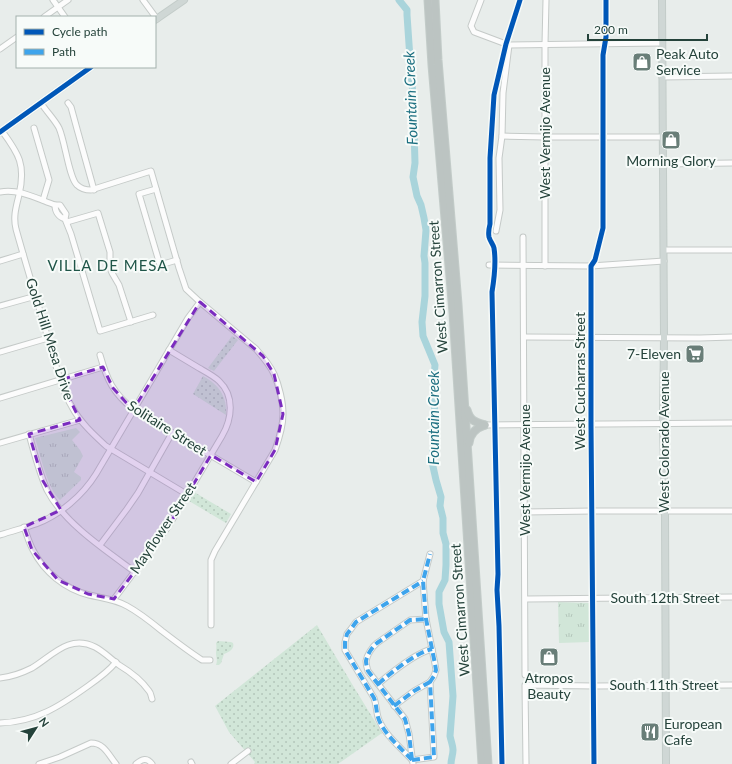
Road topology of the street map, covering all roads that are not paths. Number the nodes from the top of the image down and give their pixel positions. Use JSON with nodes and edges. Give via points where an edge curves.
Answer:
{"nodes":[{"id":1,"x":53,"y":0,"type":"edge"},
{"id":2,"x":68,"y":0,"type":"edge"},
{"id":3,"x":143,"y":0,"type":"edge"},
{"id":4,"x":184,"y":0,"type":"edge"},
{"id":5,"x":428,"y":0,"type":"edge"},
{"id":6,"x":435,"y":0,"type":"edge"},
{"id":7,"x":481,"y":0,"type":"edge"},
{"id":8,"x":546,"y":0,"type":"edge"},
{"id":9,"x":606,"y":0,"type":"edge"},
{"id":10,"x":662,"y":0,"type":"edge"},
{"id":11,"x":58,"y":7,"type":"junction"},
{"id":12,"x":45,"y":16,"type":"edge"},
{"id":13,"x":64,"y":16,"type":"edge"},
{"id":14,"x":153,"y":16,"type":"edge"},
{"id":15,"x":156,"y":20,"type":"edge"},
{"id":16,"x":16,"y":38,"type":"edge"},
{"id":17,"x":509,"y":44,"type":"junction"},
{"id":18,"x":545,"y":44,"type":"junction"},
{"id":19,"x":605,"y":44,"type":"junction"},
{"id":20,"x":662,"y":44,"type":"junction"},
{"id":21,"x":0,"y":49,"type":"edge"},
{"id":22,"x":90,"y":68,"type":"edge"},
{"id":23,"x":732,"y":76,"type":"edge"},
{"id":24,"x":662,"y":77,"type":"junction"},
{"id":25,"x":68,"y":102,"type":"dead end"},
{"id":26,"x":41,"y":103,"type":"junction"},
{"id":27,"x":34,"y":128,"type":"dead end"},
{"id":28,"x":1,"y":132,"type":"edge"},
{"id":29,"x":502,"y":136,"type":"junction"},
{"id":30,"x":545,"y":137,"type":"junction"},
{"id":31,"x":603,"y":137,"type":"junction"},
{"id":32,"x":663,"y":137,"type":"junction"},
{"id":33,"x":732,"y":163,"type":"edge"},
{"id":34,"x":663,"y":164,"type":"junction"},
{"id":35,"x":156,"y":189,"type":"junction"},
{"id":36,"x":94,"y":190,"type":"junction"},
{"id":37,"x":0,"y":192,"type":"edge"},
{"id":38,"x":19,"y":192,"type":"junction"},
{"id":39,"x":43,"y":200,"type":"junction"},
{"id":40,"x":66,"y":220,"type":"junction"},
{"id":41,"x":496,"y":231,"type":"dead end"},
{"id":42,"x":523,"y":237,"type":"dead end"},
{"id":43,"x":664,"y":250,"type":"junction"},
{"id":44,"x":732,"y":250,"type":"edge"},
{"id":45,"x":23,"y":254,"type":"junction"},
{"id":46,"x":177,"y":260,"type":"junction"},
{"id":47,"x":0,"y":261,"type":"edge"},
{"id":48,"x":664,"y":261,"type":"junction"},
{"id":49,"x":523,"y":265,"type":"junction"},
{"id":50,"x":489,"y":266,"type":"dead end"},
{"id":51,"x":545,"y":266,"type":"junction"},
{"id":52,"x":591,"y":266,"type":"junction"},
{"id":53,"x":36,"y":296,"type":"junction"},
{"id":54,"x":200,"y":302,"type":"junction"},
{"id":55,"x":0,"y":306,"type":"edge"},
{"id":56,"x":153,"y":315,"type":"dead end"},
{"id":57,"x":131,"y":322,"type":"junction"},
{"id":58,"x":591,"y":337,"type":"junction"},
{"id":59,"x":732,"y":337,"type":"edge"},
{"id":60,"x":48,"y":338,"type":"junction"},
{"id":61,"x":524,"y":338,"type":"junction"},
{"id":62,"x":664,"y":338,"type":"junction"},
{"id":63,"x":169,"y":350,"type":"junction"},
{"id":64,"x":0,"y":352,"type":"edge"},
{"id":65,"x":100,"y":355,"type":"dead end"},
{"id":66,"x":103,"y":367,"type":"junction"},
{"id":67,"x":60,"y":380,"type":"junction"},
{"id":68,"x":463,"y":383,"type":"junction"},
{"id":69,"x":0,"y":398,"type":"edge"},
{"id":70,"x":134,"y":410,"type":"junction"},
{"id":71,"x":80,"y":420,"type":"junction"},
{"id":72,"x":732,"y":423,"type":"edge"},
{"id":73,"x":663,"y":424,"type":"junction"},
{"id":74,"x":485,"y":425,"type":"junction"},
{"id":75,"x":591,"y":425,"type":"junction"},
{"id":76,"x":524,"y":426,"type":"junction"},
{"id":77,"x":172,"y":433,"type":"junction"},
{"id":78,"x":29,"y":434,"type":"junction"},
{"id":79,"x":0,"y":443,"type":"edge"},
{"id":80,"x":111,"y":449,"type":"junction"},
{"id":81,"x":210,"y":455,"type":"junction"},
{"id":82,"x":468,"y":466,"type":"junction"},
{"id":83,"x":150,"y":472,"type":"junction"},
{"id":84,"x":256,"y":482,"type":"junction"},
{"id":85,"x":188,"y":495,"type":"junction"},
{"id":86,"x":61,"y":510,"type":"junction"},
{"id":87,"x":732,"y":510,"type":"edge"},
{"id":88,"x":593,"y":511,"type":"junction"},
{"id":89,"x":665,"y":511,"type":"junction"},
{"id":90,"x":525,"y":512,"type":"junction"},
{"id":91,"x":24,"y":527,"type":"junction"},
{"id":92,"x":0,"y":534,"type":"edge"},
{"id":93,"x":100,"y":545,"type":"junction"},
{"id":94,"x":430,"y":554,"type":"dead end"},
{"id":95,"x":135,"y":572,"type":"junction"},
{"id":96,"x":423,"y":580,"type":"junction"},
{"id":97,"x":593,"y":598,"type":"junction"},
{"id":98,"x":665,"y":598,"type":"junction"},
{"id":99,"x":732,"y":598,"type":"edge"},
{"id":100,"x":114,"y":599,"type":"junction"},
{"id":101,"x":526,"y":599,"type":"junction"},
{"id":102,"x":426,"y":619,"type":"junction"},
{"id":103,"x":211,"y":625,"type":"dead end"},
{"id":104,"x":432,"y":649,"type":"junction"},
{"id":105,"x":210,"y":660,"type":"dead end"},
{"id":106,"x":116,"y":662,"type":"junction"},
{"id":107,"x":526,"y":675,"type":"dead end"},
{"id":108,"x":0,"y":678,"type":"edge"},
{"id":109,"x":430,"y":682,"type":"junction"},
{"id":110,"x":378,"y":684,"type":"junction"},
{"id":111,"x":666,"y":685,"type":"junction"},
{"id":112,"x":732,"y":685,"type":"edge"},
{"id":113,"x":594,"y":686,"type":"junction"},
{"id":114,"x":152,"y":699,"type":"dead end"},
{"id":115,"x":394,"y":706,"type":"junction"},
{"id":116,"x":0,"y":723,"type":"edge"},
{"id":117,"x":98,"y":736,"type":"dead end"},
{"id":118,"x":96,"y":743,"type":"junction"},
{"id":119,"x":248,"y":751,"type":"dead end"},
{"id":120,"x":412,"y":762,"type":"edge"},
{"id":121,"x":39,"y":764,"type":"edge"},
{"id":122,"x":116,"y":764,"type":"edge"},
{"id":123,"x":136,"y":764,"type":"edge"},
{"id":124,"x":152,"y":764,"type":"edge"},
{"id":125,"x":231,"y":764,"type":"edge"},
{"id":126,"x":482,"y":764,"type":"edge"},
{"id":127,"x":488,"y":764,"type":"edge"},
{"id":128,"x":526,"y":764,"type":"edge"},
{"id":129,"x":594,"y":764,"type":"edge"},
{"id":130,"x":666,"y":764,"type":"edge"}],
"edges":[{"from":1,"to":11,"type":"street"},
{"from":2,"to":11,"type":"street"},
{"from":3,"to":14,"type":"street"},
{"from":4,"to":15,"type":"main road"},
{"from":5,"to":126,"type":"highway","name":"West Cimarron Street","via":[[452,305]]},
{"from":6,"to":68,"type":"highway","name":"West Cimarron Street"},
{"from":7,"to":17,"type":"street","via":[[471,26],[474,32]]},
{"from":8,"to":18,"type":"street","name":"West Vermijo Avenue"},
{"from":9,"to":19,"type":"street","name":"West Cucharras Street"},
{"from":10,"to":20,"type":"main road","name":"West Colorado Avenue"},
{"from":11,"to":12,"type":"street"},
{"from":11,"to":13,"type":"street"},
{"from":16,"to":21,"type":"street"},
{"from":17,"to":18,"type":"street"},
{"from":17,"to":29,"type":"street","via":[[503,92]]},
{"from":18,"to":19,"type":"street"},
{"from":18,"to":30,"type":"street","name":"West Vermijo Avenue"},
{"from":19,"to":20,"type":"street"},
{"from":19,"to":31,"type":"street","name":"West Cucharras Street"},
{"from":20,"to":24,"type":"main road","name":"West Colorado Avenue"},
{"from":22,"to":26,"type":"main road"},
{"from":23,"to":24,"type":"street"},
{"from":24,"to":32,"type":"main road","name":"West Colorado Avenue"},
{"from":25,"to":36,"type":"street"},
{"from":26,"to":28,"type":"main road"},
{"from":26,"to":36,"type":"street","via":[[59,128],[76,184],[86,190]]},
{"from":27,"to":39,"type":"street","via":[[49,180]]},
{"from":28,"to":38,"type":"street","name":"Gold Hill Mesa Drive","via":[[14,148],[21,163]]},
{"from":29,"to":30,"type":"street"},
{"from":29,"to":41,"type":"street","via":[[498,158],[500,210]]},
{"from":30,"to":31,"type":"street"},
{"from":30,"to":51,"type":"street","name":"West Vermijo Avenue"},
{"from":31,"to":32,"type":"street"},
{"from":31,"to":52,"type":"street","name":"West Cucharras Street","via":[[603,228],[595,260]]},
{"from":32,"to":34,"type":"main road","name":"West Colorado Avenue"},
{"from":33,"to":34,"type":"street"},
{"from":34,"to":43,"type":"main road","name":"West Colorado Avenue"},
{"from":35,"to":36,"type":"street","via":[[151,172]]},
{"from":35,"to":46,"type":"street"},
{"from":35,"to":46,"type":"street","via":[[139,194],[160,265]]},
{"from":37,"to":38,"type":"street"},
{"from":38,"to":39,"type":"street"},
{"from":38,"to":45,"type":"street","name":"Gold Hill Mesa Drive","via":[[14,222]]},
{"from":39,"to":40,"type":"street","via":[[60,206],[66,214]]},
{"from":40,"to":57,"type":"street","via":[[98,213],[110,252],[110,267]]},
{"from":40,"to":57,"type":"street","via":[[100,331]]},
{"from":42,"to":49,"type":"street","name":"West Vermijo Avenue"},
{"from":43,"to":44,"type":"street"},
{"from":43,"to":48,"type":"main road","name":"West Colorado Avenue"},
{"from":45,"to":47,"type":"street"},
{"from":45,"to":53,"type":"street","name":"Gold Hill Mesa Drive"},
{"from":46,"to":54,"type":"street","via":[[186,288]]},
{"from":48,"to":52,"type":"street"},
{"from":48,"to":62,"type":"main road","name":"West Colorado Avenue"},
{"from":49,"to":50,"type":"street"},
{"from":49,"to":51,"type":"street"},
{"from":49,"to":61,"type":"street","name":"West Vermijo Avenue"},
{"from":51,"to":52,"type":"street"},
{"from":52,"to":58,"type":"street","name":"West Cucharras Street"},
{"from":53,"to":55,"type":"street"},
{"from":53,"to":60,"type":"street","name":"Gold Hill Mesa Drive"},
{"from":54,"to":63,"type":"street"},
{"from":54,"to":84,"type":"street","via":[[256,349],[274,374],[281,395],[283,414],[280,434],[275,450]]},
{"from":56,"to":57,"type":"street"},
{"from":58,"to":61,"type":"street"},
{"from":58,"to":62,"type":"street"},
{"from":58,"to":75,"type":"street","name":"West Cucharras Street"},
{"from":59,"to":62,"type":"street"},
{"from":60,"to":64,"type":"street"},
{"from":60,"to":67,"type":"street","name":"Gold Hill Mesa Drive"},
{"from":61,"to":76,"type":"street","name":"West Vermijo Avenue"},
{"from":62,"to":73,"type":"main road","name":"West Colorado Avenue"},
{"from":63,"to":70,"type":"street"},
{"from":63,"to":81,"type":"street","name":"Mayflower Street","via":[[218,380],[226,391],[230,402],[229,419],[225,431]]},
{"from":65,"to":66,"type":"street","name":"Solitaire Street"},
{"from":66,"to":67,"type":"street"},
{"from":66,"to":70,"type":"street","name":"Solitaire Street","via":[[113,388]]},
{"from":67,"to":69,"type":"street"},
{"from":67,"to":71,"type":"street","name":"Gold Hill Mesa Drive"},
{"from":68,"to":74,"type":"highway","via":[[469,416]]},
{"from":68,"to":82,"type":"highway","name":"West Cimarron Street"},
{"from":70,"to":77,"type":"street","name":"Solitaire Street"},
{"from":70,"to":80,"type":"street"},
{"from":71,"to":78,"type":"street"},
{"from":71,"to":80,"type":"street","name":"Gold Hill Mesa Drive","via":[[96,438]]},
{"from":72,"to":73,"type":"street"},
{"from":73,"to":75,"type":"street"},
{"from":73,"to":89,"type":"main road","name":"West Colorado Avenue"},
{"from":74,"to":76,"type":"street"},
{"from":74,"to":82,"type":"highway","via":[[471,436]]},
{"from":75,"to":76,"type":"street"},
{"from":75,"to":88,"type":"street","name":"West Cucharras Street"},
{"from":76,"to":90,"type":"street","name":"West Vermijo Avenue"},
{"from":77,"to":81,"type":"street","name":"Solitaire Street"},
{"from":77,"to":83,"type":"street"},
{"from":78,"to":79,"type":"street"},
{"from":78,"to":86,"type":"street","via":[[44,481]]},
{"from":80,"to":83,"type":"street","name":"Gold Hill Mesa Drive"},
{"from":80,"to":86,"type":"street","via":[[89,484]]},
{"from":81,"to":84,"type":"street","name":"Solitaire Street"},
{"from":81,"to":85,"type":"street","name":"Mayflower Street"},
{"from":82,"to":127,"type":"highway","name":"West Cimarron Street"},
{"from":83,"to":85,"type":"street","name":"Gold Hill Mesa Drive"},
{"from":83,"to":93,"type":"street"},
{"from":84,"to":103,"type":"street","via":[[211,560]]},
{"from":85,"to":95,"type":"street","name":"Mayflower Street"},
{"from":86,"to":91,"type":"street"},
{"from":86,"to":93,"type":"street","via":[[77,528]]},
{"from":87,"to":89,"type":"street"},
{"from":88,"to":89,"type":"street"},
{"from":88,"to":90,"type":"street"},
{"from":88,"to":97,"type":"street","name":"West Cucharras Street"},
{"from":89,"to":98,"type":"main road","name":"West Colorado Avenue"},
{"from":90,"to":101,"type":"street","name":"West Vermijo Avenue"},
{"from":91,"to":92,"type":"street"},
{"from":91,"to":100,"type":"street","via":[[32,550],[58,580],[88,594]]},
{"from":93,"to":95,"type":"street"},
{"from":94,"to":96,"type":"street"},
{"from":95,"to":100,"type":"street","name":"Mayflower Street"},
{"from":96,"to":102,"type":"street"},
{"from":96,"to":120,"type":"street","via":[[356,622],[345,642],[349,658],[374,698],[383,730]]},
{"from":97,"to":98,"type":"street","name":"South 12th Street"},
{"from":97,"to":101,"type":"street","name":"South 12th Street"},
{"from":97,"to":113,"type":"street","name":"West Cucharras Street"},
{"from":98,"to":99,"type":"street","name":"South 12th Street"},
{"from":98,"to":111,"type":"main road","name":"West Colorado Avenue"},
{"from":100,"to":105,"type":"street","via":[[142,615],[202,660]]},
{"from":101,"to":107,"type":"street","name":"West Vermijo Avenue"},
{"from":102,"to":104,"type":"street"},
{"from":102,"to":110,"type":"street","via":[[410,620],[373,646],[366,664]]},
{"from":104,"to":109,"type":"street","via":[[436,670]]},
{"from":104,"to":110,"type":"street","via":[[395,670]]},
{"from":106,"to":108,"type":"street","via":[[96,647],[74,643],[59,649],[28,670]]},
{"from":106,"to":114,"type":"street","via":[[150,692]]},
{"from":106,"to":116,"type":"street","via":[[105,674],[53,709],[15,722]]},
{"from":109,"to":115,"type":"street"},
{"from":109,"to":120,"type":"street","via":[[434,757]]},
{"from":110,"to":115,"type":"street"},
{"from":111,"to":112,"type":"street","name":"South 11th Street"},
{"from":111,"to":113,"type":"street","name":"South 11th Street"},
{"from":111,"to":130,"type":"main road","name":"West Colorado Avenue"},
{"from":113,"to":128,"type":"street","name":"South 11th Street","via":[[525,685]]},
{"from":113,"to":129,"type":"street","name":"West Cucharras Street"},
{"from":115,"to":120,"type":"street","via":[[404,720],[409,734]]},
{"from":117,"to":118,"type":"street"},
{"from":118,"to":121,"type":"street","via":[[86,744]]},
{"from":118,"to":122,"type":"street","via":[[104,747]]},
{"from":119,"to":125,"type":"street"},
{"from":123,"to":124,"type":"street","via":[[147,759]]}]}
